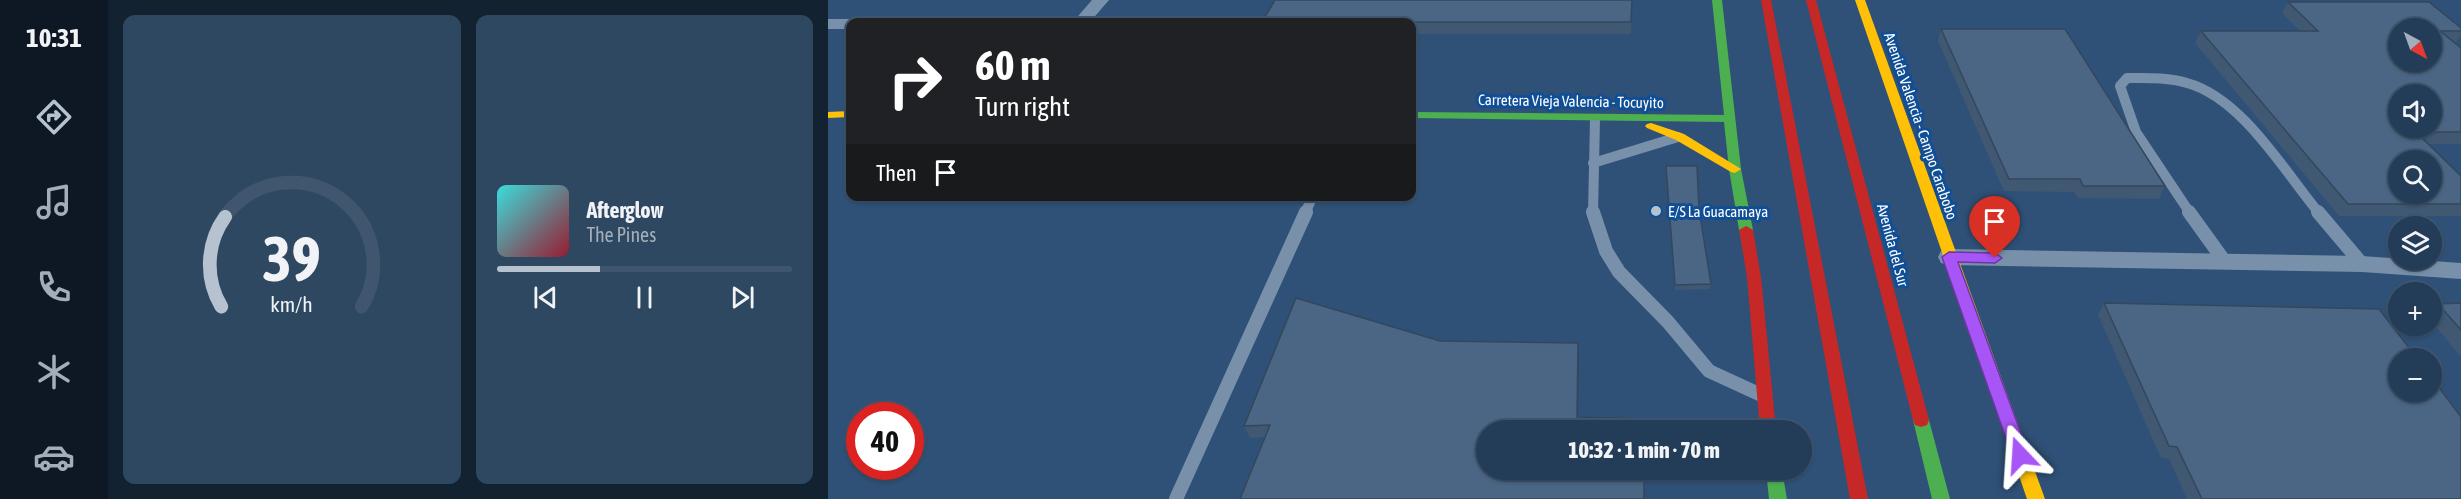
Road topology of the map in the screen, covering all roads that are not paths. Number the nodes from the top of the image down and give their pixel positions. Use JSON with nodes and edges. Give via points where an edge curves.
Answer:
{"nodes":[{"id":1,"x":1101,"y":0,"type":"edge"},
{"id":2,"x":1717,"y":0,"type":"edge"},
{"id":3,"x":1766,"y":0,"type":"edge"},
{"id":4,"x":1811,"y":0,"type":"edge"},
{"id":5,"x":1860,"y":0,"type":"edge"},
{"id":6,"x":1085,"y":18,"type":"edge"},
{"id":7,"x":828,"y":24,"type":"edge"},
{"id":8,"x":846,"y":24,"type":"edge"},
{"id":9,"x":846,"y":114,"type":"edge"},
{"id":10,"x":828,"y":115,"type":"edge"},
{"id":11,"x":1416,"y":115,"type":"edge"},
{"id":12,"x":1595,"y":119,"type":"junction"},
{"id":13,"x":1629,"y":119,"type":"junction"},
{"id":14,"x":1729,"y":120,"type":"junction"},
{"id":15,"x":1680,"y":137,"type":"junction"},
{"id":16,"x":1593,"y":163,"type":"junction"},
{"id":17,"x":1735,"y":169,"type":"junction"},
{"id":18,"x":1311,"y":201,"type":"edge"},
{"id":19,"x":1949,"y":257,"type":"junction"},
{"id":20,"x":2225,"y":262,"type":"junction"},
{"id":21,"x":2362,"y":264,"type":"junction"},
{"id":22,"x":2461,"y":271,"type":"edge"},
{"id":23,"x":1763,"y":396,"type":"junction"},
{"id":24,"x":1767,"y":420,"type":"edge"},
{"id":25,"x":1775,"y":480,"type":"edge"},
{"id":26,"x":1176,"y":499,"type":"edge"},
{"id":27,"x":1778,"y":499,"type":"edge"},
{"id":28,"x":1859,"y":499,"type":"edge"},
{"id":29,"x":1941,"y":499,"type":"edge"},
{"id":30,"x":2036,"y":499,"type":"edge"}],
"edges":[{"from":1,"to":6,"type":"street"},
{"from":2,"to":14,"type":"main road"},
{"from":3,"to":28,"type":"main road"},
{"from":4,"to":29,"type":"main road","name":"Avenida del Sur"},
{"from":5,"to":19,"type":"main road","name":"Avenida Valencia - Campo Carabobo"},
{"from":7,"to":8,"type":"street"},
{"from":9,"to":10,"type":"main road"},
{"from":11,"to":12,"type":"main road","name":"Carretera Vieja Valencia - Tocuyito"},
{"from":12,"to":13,"type":"main road","name":"Carretera Vieja Valencia - Tocuyito"},
{"from":12,"to":16,"type":"lane"},
{"from":13,"to":14,"type":"main road","name":"Carretera Vieja Valencia - Tocuyito"},
{"from":13,"to":15,"type":"main road"},
{"from":14,"to":17,"type":"main road"},
{"from":15,"to":16,"type":"lane"},
{"from":15,"to":17,"type":"main road"},
{"from":16,"to":23,"type":"lane","via":[[1592,210],[1606,251],[1619,272],[1709,371]]},
{"from":17,"to":23,"type":"main road","via":[[1754,277]]},
{"from":18,"to":26,"type":"lane"},
{"from":19,"to":20,"type":"street"},
{"from":19,"to":30,"type":"main road","name":"Avenida Valencia - Campo Carabobo"},
{"from":20,"to":21,"type":"street"},
{"from":20,"to":21,"type":"lane","via":[[2179,201],[2138,135],[2123,104],[2120,86],[2127,78],[2183,82],[2206,90],[2225,103]]},
{"from":21,"to":22,"type":"street"},
{"from":23,"to":24,"type":"main road"},
{"from":25,"to":27,"type":"main road"}]}
